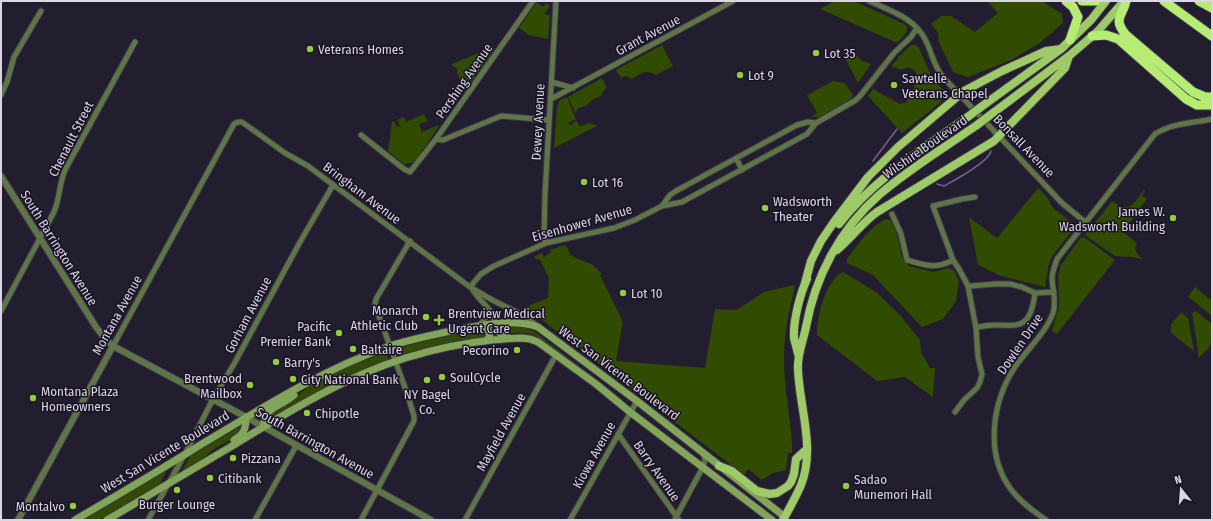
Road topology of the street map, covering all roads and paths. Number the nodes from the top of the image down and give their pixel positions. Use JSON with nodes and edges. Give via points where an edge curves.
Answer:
{"nodes":[{"id":1,"x":533,"y":1,"type":"edge"},
{"id":2,"x":556,"y":1,"type":"edge"},
{"id":3,"x":733,"y":1,"type":"edge"},
{"id":4,"x":869,"y":1,"type":"edge"},
{"id":5,"x":1066,"y":1,"type":"edge"},
{"id":6,"x":1082,"y":1,"type":"edge"},
{"id":7,"x":1096,"y":1,"type":"edge"},
{"id":8,"x":1106,"y":1,"type":"edge"},
{"id":9,"x":1125,"y":1,"type":"edge"},
{"id":10,"x":1164,"y":1,"type":"edge"},
{"id":11,"x":1200,"y":1,"type":"edge"},
{"id":12,"x":1203,"y":1,"type":"edge"},
{"id":13,"x":1212,"y":8,"type":"edge"},
{"id":14,"x":41,"y":11,"type":"dead end"},
{"id":15,"x":918,"y":28,"type":"junction"},
{"id":16,"x":1092,"y":36,"type":"junction"},
{"id":17,"x":1212,"y":36,"type":"edge"},
{"id":18,"x":1070,"y":40,"type":"junction"},
{"id":19,"x":135,"y":42,"type":"dead end"},
{"id":20,"x":1061,"y":49,"type":"junction"},
{"id":21,"x":1069,"y":56,"type":"junction"},
{"id":22,"x":552,"y":82,"type":"junction"},
{"id":23,"x":573,"y":88,"type":"junction"},
{"id":24,"x":959,"y":94,"type":"junction"},
{"id":25,"x":1,"y":95,"type":"edge"},
{"id":26,"x":1212,"y":97,"type":"edge"},
{"id":27,"x":550,"y":99,"type":"junction"},
{"id":28,"x":1212,"y":106,"type":"edge"},
{"id":29,"x":550,"y":120,"type":"junction"},
{"id":30,"x":1212,"y":120,"type":"edge"},
{"id":31,"x":238,"y":122,"type":"joint"},
{"id":32,"x":816,"y":123,"type":"junction"},
{"id":33,"x":361,"y":135,"type":"dead end"},
{"id":34,"x":999,"y":136,"type":"junction"},
{"id":35,"x":436,"y":139,"type":"junction"},
{"id":36,"x":736,"y":158,"type":"junction"},
{"id":37,"x":742,"y":170,"type":"junction"},
{"id":38,"x":1,"y":176,"type":"edge"},
{"id":39,"x":333,"y":185,"type":"junction"},
{"id":40,"x":975,"y":197,"type":"dead end"},
{"id":41,"x":662,"y":206,"type":"junction"},
{"id":42,"x":892,"y":214,"type":"dead end"},
{"id":43,"x":1085,"y":222,"type":"junction"},
{"id":44,"x":40,"y":238,"type":"junction"},
{"id":45,"x":410,"y":242,"type":"junction"},
{"id":46,"x":546,"y":243,"type":"junction"},
{"id":47,"x":830,"y":256,"type":"junction"},
{"id":48,"x":953,"y":260,"type":"junction"},
{"id":49,"x":805,"y":283,"type":"junction"},
{"id":50,"x":968,"y":286,"type":"junction"},
{"id":51,"x":470,"y":287,"type":"junction"},
{"id":52,"x":1054,"y":292,"type":"junction"},
{"id":53,"x":1035,"y":293,"type":"junction"},
{"id":54,"x":486,"y":306,"type":"junction"},
{"id":55,"x":1,"y":311,"type":"edge"},
{"id":56,"x":496,"y":324,"type":"junction"},
{"id":57,"x":479,"y":326,"type":"junction"},
{"id":58,"x":538,"y":327,"type":"junction"},
{"id":59,"x":976,"y":328,"type":"junction"},
{"id":60,"x":511,"y":338,"type":"junction"},
{"id":61,"x":485,"y":341,"type":"junction"},
{"id":62,"x":113,"y":346,"type":"junction"},
{"id":63,"x":390,"y":346,"type":"junction"},
{"id":64,"x":798,"y":354,"type":"junction"},
{"id":65,"x":556,"y":355,"type":"junction"},
{"id":66,"x":396,"y":362,"type":"junction"},
{"id":67,"x":306,"y":384,"type":"junction"},
{"id":68,"x":213,"y":399,"type":"junction"},
{"id":69,"x":637,"y":401,"type":"junction"},
{"id":70,"x":630,"y":412,"type":"junction"},
{"id":71,"x":955,"y":412,"type":"dead end"},
{"id":72,"x":246,"y":417,"type":"junction"},
{"id":73,"x":263,"y":427,"type":"junction"},
{"id":74,"x":618,"y":434,"type":"junction"},
{"id":75,"x":296,"y":446,"type":"junction"},
{"id":76,"x":807,"y":449,"type":"junction"},
{"id":77,"x":703,"y":453,"type":"junction"},
{"id":78,"x":185,"y":454,"type":"junction"},
{"id":79,"x":719,"y":466,"type":"junction"},
{"id":80,"x":703,"y":467,"type":"junction"},
{"id":81,"x":196,"y":468,"type":"junction"},
{"id":82,"x":167,"y":485,"type":"junction"},
{"id":83,"x":377,"y":490,"type":"junction"},
{"id":84,"x":677,"y":519,"type":"edge"},
{"id":85,"x":785,"y":519,"type":"edge"},
{"id":86,"x":18,"y":520,"type":"edge"},
{"id":87,"x":75,"y":520,"type":"edge"},
{"id":88,"x":107,"y":520,"type":"edge"},
{"id":89,"x":148,"y":520,"type":"edge"},
{"id":90,"x":255,"y":520,"type":"edge"},
{"id":91,"x":360,"y":520,"type":"edge"},
{"id":92,"x":432,"y":520,"type":"edge"},
{"id":93,"x":466,"y":520,"type":"edge"},
{"id":94,"x":570,"y":520,"type":"edge"},
{"id":95,"x":772,"y":520,"type":"edge"},
{"id":96,"x":1046,"y":520,"type":"edge"}],
"edges":[{"from":1,"to":35,"type":"street","name":"Pershing Avenue"},
{"from":2,"to":22,"type":"street","name":"Dewey Avenue"},
{"from":3,"to":23,"type":"street","name":"Grant Avenue"},
{"from":4,"to":15,"type":"street","name":"Bonsall Avenue","via":[[907,19]]},
{"from":5,"to":18,"type":"highway","via":[[1078,17]]},
{"from":6,"to":7,"type":"highway"},
{"from":8,"to":18,"type":"main road","name":"Wilshire Boulevard"},
{"from":9,"to":16,"type":"main road","name":"Wilshire Boulevard"},
{"from":9,"to":26,"type":"highway","via":[[1119,17],[1126,35],[1193,92]]},
{"from":10,"to":17,"type":"highway"},
{"from":11,"to":13,"type":"highway"},
{"from":12,"to":13,"type":"highway"},
{"from":14,"to":25,"type":"street","via":[[13,60]]},
{"from":15,"to":24,"type":"street","name":"Bonsall Avenue","via":[[940,73]]},
{"from":15,"to":32,"type":"street","name":"Eisenhower Avenue","via":[[896,50],[856,100]]},
{"from":16,"to":21,"type":"main road","name":"Wilshire Boulevard"},
{"from":16,"to":28,"type":"highway","via":[[1106,35],[1118,39],[1186,99],[1197,105]]},
{"from":18,"to":20,"type":"main road","name":"Wilshire Boulevard"},
{"from":19,"to":44,"type":"street","name":"Chenault Street","via":[[65,170],[56,209]]},
{"from":20,"to":24,"type":"main road","via":[[1046,51]]},
{"from":20,"to":49,"type":"main road","name":"Wilshire Boulevard","bridge":true,"via":[[900,165],[863,196],[834,229]]},
{"from":21,"to":34,"type":"main road","via":[[1065,68]]},
{"from":21,"to":47,"type":"main road","name":"Wilshire Boulevard","bridge":true,"via":[[878,196],[852,224]]},
{"from":22,"to":23,"type":"street"},
{"from":22,"to":27,"type":"street","name":"Dewey Avenue"},
{"from":23,"to":27,"type":"street","name":"Grant Avenue"},
{"from":24,"to":34,"type":"street","name":"Bonsall Avenue"},
{"from":24,"to":49,"type":"main road","via":[[868,177],[821,241],[811,261]]},
{"from":27,"to":29,"type":"street","name":"Dewey Avenue"},
{"from":29,"to":35,"type":"street","via":[[500,116],[443,140]]},
{"from":29,"to":46,"type":"street","name":"Dewey Avenue","via":[[544,235]]},
{"from":30,"to":43,"type":"street","name":"Dowlen Drive","via":[[1172,126],[1155,134]]},
{"from":31,"to":39,"type":"street","name":"Bringham Avenue","via":[[242,122]]},
{"from":31,"to":62,"type":"street","name":"Montana Avenue","via":[[234,124]]},
{"from":32,"to":36,"type":"street","name":"Eisenhower Avenue","via":[[797,125]]},
{"from":32,"to":37,"type":"street","name":"Eisenhower Avenue","via":[[807,134]]},
{"from":33,"to":35,"type":"street","name":"Pershing Avenue","via":[[410,172]]},
{"from":34,"to":43,"type":"street","name":"Bonsall Avenue","via":[[1062,203]]},
{"from":34,"to":47,"type":"main road","via":[[877,212]]},
{"from":36,"to":37,"type":"street"},
{"from":36,"to":41,"type":"street","name":"Eisenhower Avenue","via":[[676,191]]},
{"from":37,"to":41,"type":"street","name":"Eisenhower Avenue","via":[[682,202]]},
{"from":38,"to":44,"type":"street","name":"South Barrington Avenue"},
{"from":39,"to":45,"type":"street","name":"Bringham Avenue"},
{"from":39,"to":68,"type":"street","name":"Gorham Avenue"},
{"from":40,"to":48,"type":"street","via":[[934,206]]},
{"from":41,"to":46,"type":"street","name":"Eisenhower Avenue","via":[[614,228]]},
{"from":42,"to":48,"type":"street","via":[[901,234],[907,260],[931,267]]},
{"from":43,"to":52,"type":"street","name":"Dowlen Drive","via":[[1053,268]]},
{"from":44,"to":55,"type":"street","name":"Chenault Street"},
{"from":44,"to":62,"type":"street","name":"South Barrington Avenue","via":[[96,327]]},
{"from":45,"to":51,"type":"street","name":"Bringham Avenue"},
{"from":45,"to":63,"type":"street","via":[[376,299],[375,305]]},
{"from":46,"to":51,"type":"street","name":"Eisenhower Avenue","via":[[494,266],[481,274]]},
{"from":47,"to":64,"type":"main road","name":"Wilshire Boulevard","via":[[812,299]]},
{"from":48,"to":50,"type":"street"},
{"from":49,"to":64,"type":"main road","name":"Wilshire Boulevard","via":[[794,338]]},
{"from":50,"to":53,"type":"street","via":[[1010,284]]},
{"from":50,"to":59,"type":"street"},
{"from":51,"to":54,"type":"street","name":"Bringham Avenue"},
{"from":51,"to":58,"type":"street","name":"Bringham Avenue","via":[[523,315]]},
{"from":52,"to":53,"type":"street"},
{"from":52,"to":96,"type":"street","name":"Dowlen Drive","via":[[1055,307],[1050,320],[1015,367],[1003,390],[994,436],[998,464],[1007,483],[1025,505]]},
{"from":53,"to":59,"type":"street","via":[[1032,309],[1020,325]]},
{"from":54,"to":56,"type":"street","name":"Bringham Avenue","via":[[493,314]]},
{"from":54,"to":57,"type":"street","via":[[485,318]]},
{"from":56,"to":57,"type":"main road","name":"West San Vicente Boulevard"},
{"from":56,"to":58,"type":"main road","name":"West San Vicente Boulevard","via":[[523,323]]},
{"from":56,"to":60,"type":"main road","via":[[500,333]]},
{"from":57,"to":61,"type":"main road","via":[[489,331],[489,338]]},
{"from":57,"to":63,"type":"main road","name":"West San Vicente Boulevard"},
{"from":58,"to":69,"type":"main road","name":"West San Vicente Boulevard"},
{"from":59,"to":71,"type":"street","via":[[982,374],[977,388]]},
{"from":60,"to":61,"type":"main road","name":"West San Vicente Boulevard"},
{"from":60,"to":65,"type":"main road","name":"West San Vicente Boulevard","via":[[530,339]]},
{"from":61,"to":66,"type":"main road","name":"West San Vicente Boulevard","via":[[442,349]]},
{"from":62,"to":68,"type":"street","name":"South Barrington Avenue"},
{"from":62,"to":86,"type":"street","name":"Montana Avenue"},
{"from":63,"to":66,"type":"street"},
{"from":63,"to":67,"type":"main road","name":"West San Vicente Boulevard"},
{"from":64,"to":76,"type":"main road","name":"Wilshire Boulevard","via":[[798,381]]},
{"from":65,"to":70,"type":"main road","name":"West San Vicente Boulevard"},
{"from":65,"to":93,"type":"street","name":"Mayfield Avenue"},
{"from":66,"to":73,"type":"main road","name":"West San Vicente Boulevard","via":[[344,382]]},
{"from":66,"to":83,"type":"street","via":[[415,419]]},
{"from":67,"to":72,"type":"main road","name":"West San Vicente Boulevard"},
{"from":67,"to":73,"type":"main road","via":[[292,397],[269,411]]},
{"from":68,"to":72,"type":"street","name":"South Barrington Avenue"},
{"from":68,"to":78,"type":"street","name":"Gorham Avenue"},
{"from":69,"to":70,"type":"street","name":"Kiowa Avenue"},
{"from":69,"to":77,"type":"main road","name":"West San Vicente Boulevard"},
{"from":70,"to":74,"type":"street","name":"Kiowa Avenue"},
{"from":70,"to":80,"type":"main road","name":"West San Vicente Boulevard"},
{"from":72,"to":73,"type":"street","name":"South Barrington Avenue"},
{"from":72,"to":78,"type":"main road","name":"West San Vicente Boulevard"},
{"from":72,"to":81,"type":"main road","via":[[246,426],[242,434],[217,449]]},
{"from":73,"to":75,"type":"street","name":"South Barrington Avenue"},
{"from":73,"to":81,"type":"main road","name":"West San Vicente Boulevard"},
{"from":74,"to":84,"type":"street","name":"Barry Avenue"},
{"from":74,"to":94,"type":"street","name":"Kiowa Avenue"},
{"from":75,"to":83,"type":"street","name":"South Barrington Avenue"},
{"from":75,"to":90,"type":"street"},
{"from":76,"to":79,"type":"main road","via":[[796,459],[794,474],[788,486],[777,494],[757,491],[732,471]]},
{"from":76,"to":85,"type":"main road","name":"Wilshire Boulevard","via":[[802,485]]},
{"from":77,"to":79,"type":"main road","name":"West San Vicente Boulevard"},
{"from":77,"to":80,"type":"street"},
{"from":78,"to":82,"type":"street","name":"Gorham Avenue"},
{"from":78,"to":87,"type":"main road","name":"West San Vicente Boulevard"},
{"from":79,"to":85,"type":"main road","name":"West San Vicente Boulevard"},
{"from":80,"to":84,"type":"street"},
{"from":80,"to":95,"type":"main road","name":"West San Vicente Boulevard"},
{"from":81,"to":82,"type":"main road","name":"West San Vicente Boulevard"},
{"from":82,"to":88,"type":"main road","name":"West San Vicente Boulevard"},
{"from":82,"to":89,"type":"street","name":"Gorham Avenue"},
{"from":83,"to":91,"type":"street"},
{"from":83,"to":92,"type":"street","name":"South Barrington Avenue"}]}
